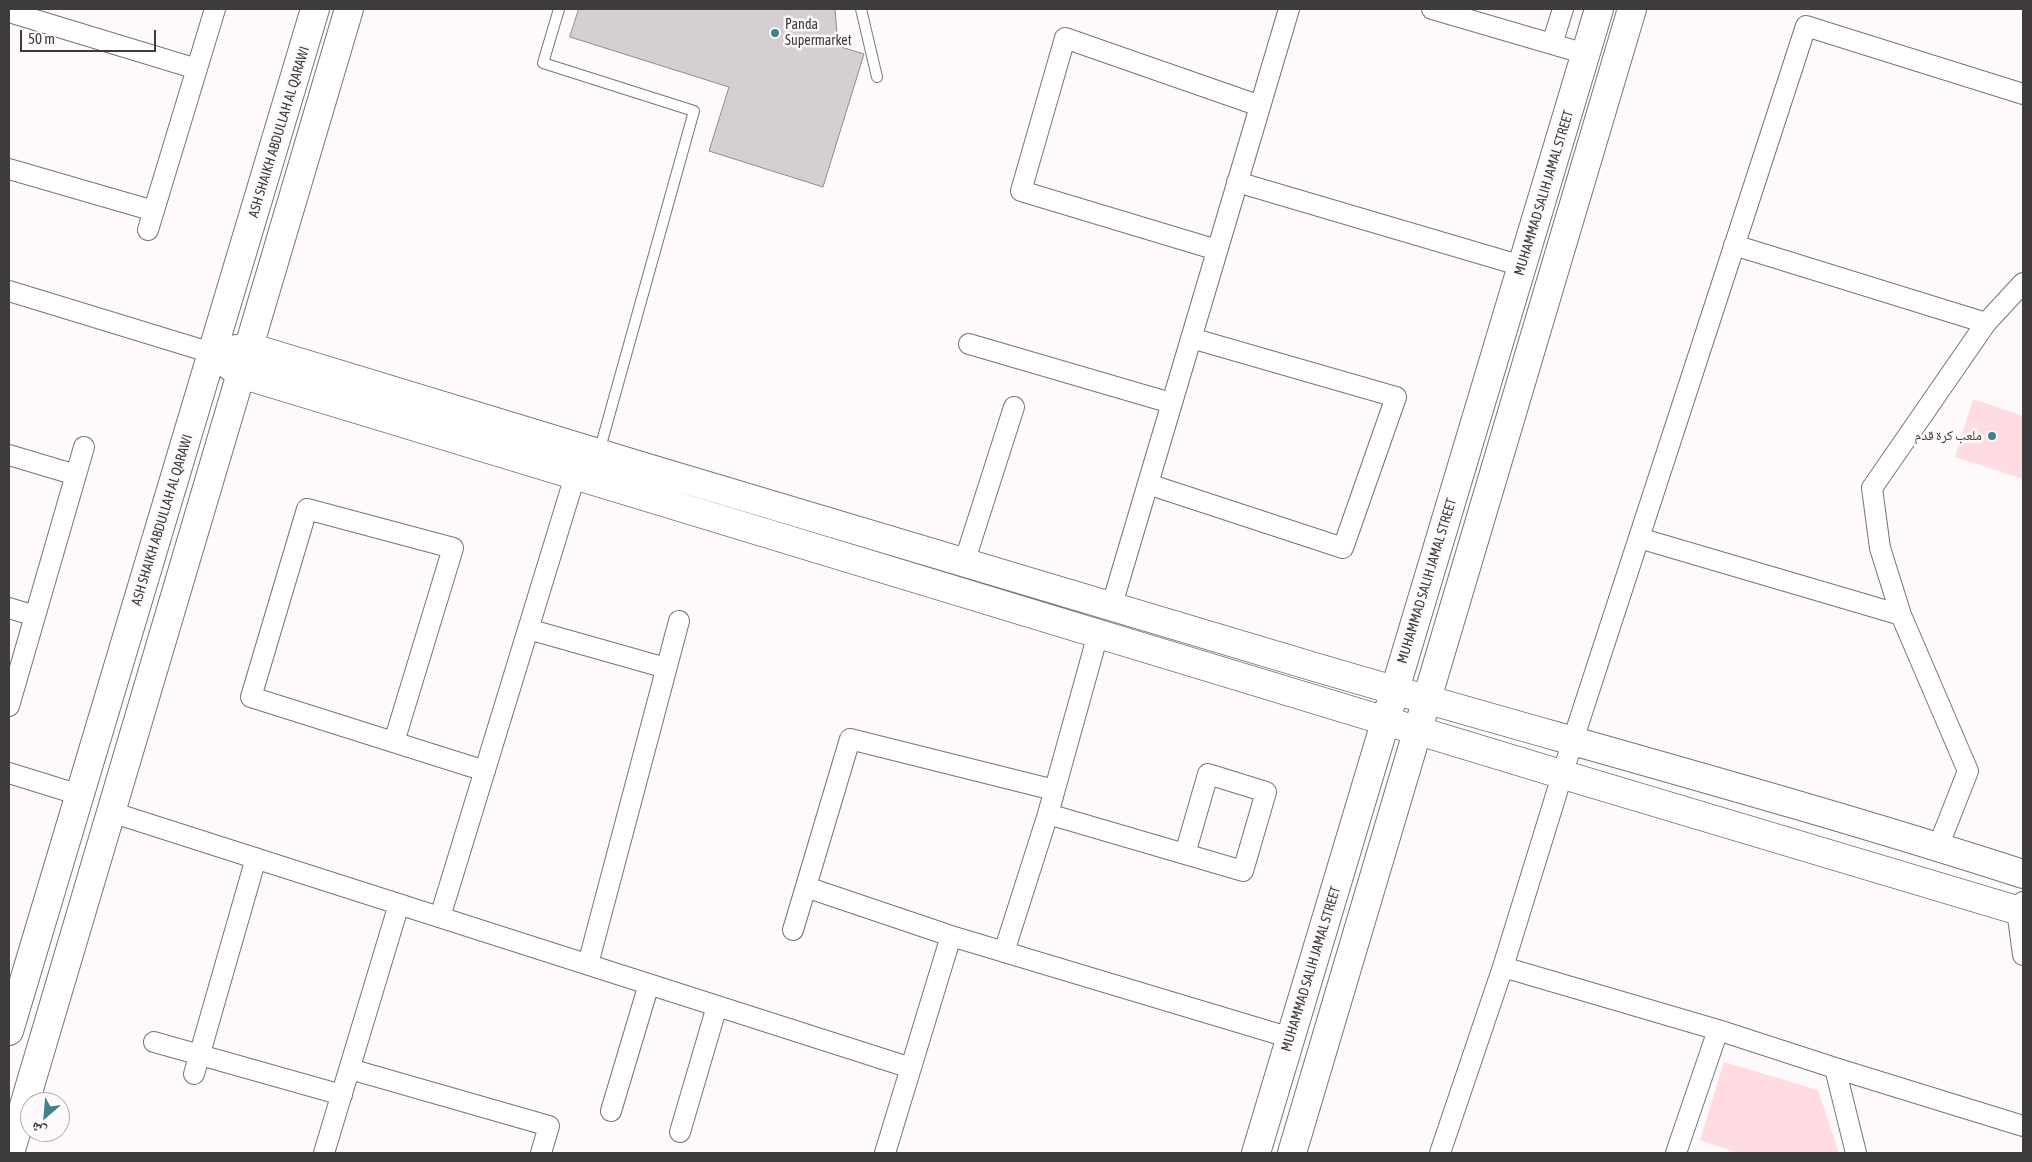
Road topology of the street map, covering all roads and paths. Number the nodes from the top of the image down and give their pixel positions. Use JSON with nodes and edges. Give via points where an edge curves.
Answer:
{"nodes":[{"id":1,"x":215,"y":9,"type":"edge"},
{"id":2,"x":316,"y":9,"type":"edge"},
{"id":3,"x":349,"y":9,"type":"edge"},
{"id":4,"x":559,"y":9,"type":"edge"},
{"id":5,"x":862,"y":9,"type":"edge"},
{"id":6,"x":1289,"y":9,"type":"edge"},
{"id":7,"x":1432,"y":9,"type":"edge"},
{"id":8,"x":1564,"y":9,"type":"edge"},
{"id":9,"x":1599,"y":9,"type":"edge"},
{"id":10,"x":1632,"y":9,"type":"edge"},
{"id":11,"x":9,"y":12,"type":"edge"},
{"id":12,"x":1552,"y":44,"type":"junction"},
{"id":13,"x":1586,"y":54,"type":"junction"},
{"id":14,"x":196,"y":69,"type":"junction"},
{"id":15,"x":877,"y":77,"type":"dead end"},
{"id":16,"x":2023,"y":94,"type":"edge"},
{"id":17,"x":1260,"y":106,"type":"junction"},
{"id":18,"x":9,"y":169,"type":"edge"},
{"id":19,"x":1238,"y":182,"type":"junction"},
{"id":20,"x":154,"y":211,"type":"junction"},
{"id":21,"x":148,"y":230,"type":"dead end"},
{"id":22,"x":1734,"y":245,"type":"junction"},
{"id":23,"x":1217,"y":250,"type":"junction"},
{"id":24,"x":1522,"y":266,"type":"junction"},
{"id":25,"x":2023,"y":283,"type":"edge"},
{"id":26,"x":9,"y":291,"type":"edge"},
{"id":27,"x":1986,"y":324,"type":"junction"},
{"id":28,"x":1191,"y":338,"type":"junction"},
{"id":29,"x":969,"y":344,"type":"dead end"},
{"id":30,"x":249,"y":347,"type":"junction"},
{"id":31,"x":212,"y":353,"type":"junction"},
{"id":32,"x":241,"y":374,"type":"junction"},
{"id":33,"x":1172,"y":403,"type":"junction"},
{"id":34,"x":1014,"y":406,"type":"dead end"},
{"id":35,"x":84,"y":447,"type":"dead end"},
{"id":36,"x":598,"y":453,"type":"junction"},
{"id":37,"x":9,"y":455,"type":"edge"},
{"id":38,"x":76,"y":475,"type":"junction"},
{"id":39,"x":575,"y":476,"type":"junction"},
{"id":40,"x":1148,"y":484,"type":"junction"},
{"id":41,"x":1639,"y":538,"type":"junction"},
{"id":42,"x":964,"y":564,"type":"junction"},
{"id":43,"x":9,"y":608,"type":"edge"},
{"id":44,"x":1111,"y":608,"type":"junction"},
{"id":45,"x":1901,"y":615,"type":"junction"},
{"id":46,"x":35,"y":616,"type":"junction"},
{"id":47,"x":679,"y":621,"type":"dead end"},
{"id":48,"x":528,"y":630,"type":"junction"},
{"id":49,"x":1098,"y":634,"type":"junction"},
{"id":50,"x":666,"y":668,"type":"junction"},
{"id":51,"x":1394,"y":691,"type":"junction"},
{"id":52,"x":1428,"y":700,"type":"junction"},
{"id":53,"x":9,"y":706,"type":"edge"},
{"id":54,"x":1385,"y":721,"type":"junction"},
{"id":55,"x":1418,"y":731,"type":"junction"},
{"id":56,"x":1573,"y":740,"type":"junction"},
{"id":57,"x":394,"y":742,"type":"junction"},
{"id":58,"x":485,"y":771,"type":"junction"},
{"id":59,"x":9,"y":772,"type":"edge"},
{"id":60,"x":1564,"y":775,"type":"junction"},
{"id":61,"x":1054,"y":790,"type":"junction"},
{"id":62,"x":80,"y":795,"type":"junction"},
{"id":63,"x":111,"y":812,"type":"junction"},
{"id":64,"x":1048,"y":814,"type":"junction"},
{"id":65,"x":1938,"y":847,"type":"junction"},
{"id":66,"x":1185,"y":854,"type":"junction"},
{"id":67,"x":256,"y":858,"type":"junction"},
{"id":68,"x":2023,"y":874,"type":"edge"},
{"id":69,"x":806,"y":887,"type":"junction"},
{"id":70,"x":399,"y":904,"type":"junction"},
{"id":71,"x":2021,"y":908,"type":"edge"},
{"id":72,"x":440,"y":917,"type":"junction"},
{"id":73,"x":793,"y":930,"type":"dead end"},
{"id":74,"x":951,"y":936,"type":"junction"},
{"id":75,"x":1004,"y":952,"type":"junction"},
{"id":76,"x":2023,"y":955,"type":"edge"},
{"id":77,"x":588,"y":964,"type":"junction"},
{"id":78,"x":1502,"y":967,"type":"junction"},
{"id":79,"x":650,"y":984,"type":"junction"},
{"id":80,"x":717,"y":1006,"type":"junction"},
{"id":81,"x":1718,"y":1030,"type":"junction"},
{"id":82,"x":9,"y":1031,"type":"edge"},
{"id":83,"x":1290,"y":1038,"type":"junction"},
{"id":84,"x":154,"y":1042,"type":"dead end"},
{"id":85,"x":200,"y":1055,"type":"junction"},
{"id":86,"x":911,"y":1068,"type":"junction"},
{"id":87,"x":1835,"y":1068,"type":"junction"},
{"id":88,"x":350,"y":1069,"type":"junction"},
{"id":89,"x":194,"y":1074,"type":"dead end"},
{"id":90,"x":342,"y":1095,"type":"junction"},
{"id":91,"x":610,"y":1112,"type":"dead end"},
{"id":92,"x":2023,"y":1126,"type":"edge"},
{"id":93,"x":680,"y":1132,"type":"dead end"},
{"id":94,"x":10,"y":1153,"type":"edge"},
{"id":95,"x":324,"y":1153,"type":"edge"},
{"id":96,"x":540,"y":1153,"type":"edge"},
{"id":97,"x":885,"y":1153,"type":"edge"},
{"id":98,"x":1256,"y":1153,"type":"edge"},
{"id":99,"x":1292,"y":1153,"type":"edge"},
{"id":100,"x":1440,"y":1153,"type":"edge"},
{"id":101,"x":1676,"y":1153,"type":"edge"},
{"id":102,"x":1856,"y":1153,"type":"edge"}],
"edges":[{"from":1,"to":14,"type":"street"},
{"from":2,"to":31,"type":"street","name":"ASH SHAIKH ABDULLAH AL QARAWI"},
{"from":3,"to":30,"type":"street"},
{"from":4,"to":36,"type":"lane","via":[[543,63],[694,111]]},
{"from":5,"to":15,"type":"lane"},
{"from":6,"to":17,"type":"street"},
{"from":7,"to":12,"type":"street"},
{"from":8,"to":12,"type":"street"},
{"from":9,"to":13,"type":"street","name":"MUHAMMAD SALIH JAMAL STREET"},
{"from":10,"to":52,"type":"street"},
{"from":11,"to":14,"type":"street"},
{"from":12,"to":13,"type":"street"},
{"from":13,"to":24,"type":"street","name":"MUHAMMAD SALIH JAMAL STREET"},
{"from":14,"to":20,"type":"street"},
{"from":16,"to":22,"type":"street","via":[[1806,26]]},
{"from":17,"to":19,"type":"street"},
{"from":17,"to":23,"type":"street","via":[[1065,38],[1021,191]]},
{"from":18,"to":20,"type":"street"},
{"from":19,"to":23,"type":"street"},
{"from":19,"to":24,"type":"street"},
{"from":20,"to":21,"type":"street"},
{"from":22,"to":27,"type":"street"},
{"from":22,"to":41,"type":"street"},
{"from":23,"to":28,"type":"street"},
{"from":24,"to":51,"type":"street","name":"MUHAMMAD SALIH JAMAL STREET"},
{"from":25,"to":27,"type":"street"},
{"from":26,"to":31,"type":"street"},
{"from":27,"to":45,"type":"street","via":[[1872,488],[1880,548]]},
{"from":28,"to":33,"type":"street"},
{"from":28,"to":40,"type":"street","via":[[1396,396],[1343,548]]},
{"from":29,"to":33,"type":"street"},
{"from":30,"to":31,"type":"street"},
{"from":30,"to":32,"type":"street"},
{"from":30,"to":36,"type":"street"},
{"from":31,"to":32,"type":"street"},
{"from":31,"to":62,"type":"street","name":"ASH SHAIKH ABDULLAH AL QARAWI"},
{"from":32,"to":39,"type":"street"},
{"from":32,"to":63,"type":"street"},
{"from":33,"to":40,"type":"street"},
{"from":34,"to":42,"type":"street"},
{"from":35,"to":38,"type":"street"},
{"from":36,"to":42,"type":"street"},
{"from":37,"to":38,"type":"street"},
{"from":38,"to":46,"type":"street"},
{"from":39,"to":48,"type":"street"},
{"from":39,"to":49,"type":"street"},
{"from":40,"to":44,"type":"street"},
{"from":41,"to":45,"type":"street"},
{"from":41,"to":56,"type":"street"},
{"from":42,"to":44,"type":"street"},
{"from":43,"to":46,"type":"street"},
{"from":44,"to":51,"type":"street"},
{"from":45,"to":65,"type":"street","via":[[1968,771]]},
{"from":46,"to":53,"type":"street"},
{"from":47,"to":50,"type":"street"},
{"from":48,"to":50,"type":"street"},
{"from":48,"to":58,"type":"street"},
{"from":49,"to":54,"type":"street"},
{"from":49,"to":61,"type":"street"},
{"from":50,"to":77,"type":"street"},
{"from":51,"to":52,"type":"street"},
{"from":51,"to":54,"type":"street","name":"MUHAMMAD SALIH JAMAL STREET"},
{"from":52,"to":55,"type":"street"},
{"from":52,"to":56,"type":"street"},
{"from":54,"to":55,"type":"street"},
{"from":54,"to":83,"type":"street","name":"MUHAMMAD SALIH JAMAL STREET"},
{"from":55,"to":60,"type":"street"},
{"from":55,"to":99,"type":"street"},
{"from":56,"to":60,"type":"street"},
{"from":56,"to":65,"type":"street"},
{"from":57,"to":57,"type":"street","via":[[251,698],[307,509],[453,548]]},
{"from":57,"to":58,"type":"street"},
{"from":58,"to":72,"type":"street"},
{"from":59,"to":62,"type":"street"},
{"from":60,"to":71,"type":"street"},
{"from":60,"to":78,"type":"street"},
{"from":61,"to":64,"type":"street"},
{"from":61,"to":69,"type":"street","via":[[850,739]]},
{"from":62,"to":82,"type":"street","name":"ASH SHAIKH ABDULLAH AL QARAWI"},
{"from":63,"to":67,"type":"street"},
{"from":63,"to":94,"type":"street"},
{"from":64,"to":66,"type":"street"},
{"from":64,"to":75,"type":"street"},
{"from":65,"to":68,"type":"street"},
{"from":66,"to":66,"type":"street","via":[[1243,871],[1266,792],[1208,774]]},
{"from":67,"to":70,"type":"street"},
{"from":67,"to":85,"type":"street"},
{"from":69,"to":73,"type":"street"},
{"from":69,"to":74,"type":"street"},
{"from":70,"to":72,"type":"street"},
{"from":70,"to":88,"type":"street"},
{"from":71,"to":76,"type":"street"},
{"from":72,"to":77,"type":"street"},
{"from":74,"to":75,"type":"street"},
{"from":74,"to":86,"type":"street"},
{"from":75,"to":83,"type":"street"},
{"from":77,"to":79,"type":"street"},
{"from":78,"to":81,"type":"street"},
{"from":78,"to":100,"type":"street"},
{"from":79,"to":80,"type":"street"},
{"from":79,"to":91,"type":"street"},
{"from":80,"to":86,"type":"street"},
{"from":80,"to":93,"type":"street"},
{"from":81,"to":87,"type":"street"},
{"from":81,"to":101,"type":"street"},
{"from":83,"to":98,"type":"street","name":"MUHAMMAD SALIH JAMAL STREET"},
{"from":84,"to":85,"type":"street"},
{"from":85,"to":89,"type":"street"},
{"from":85,"to":90,"type":"street"},
{"from":86,"to":97,"type":"street"},
{"from":87,"to":92,"type":"street"},
{"from":87,"to":102,"type":"street"},
{"from":88,"to":90,"type":"street"},
{"from":88,"to":96,"type":"street","via":[[549,1126]]},
{"from":90,"to":95,"type":"street"}]}
